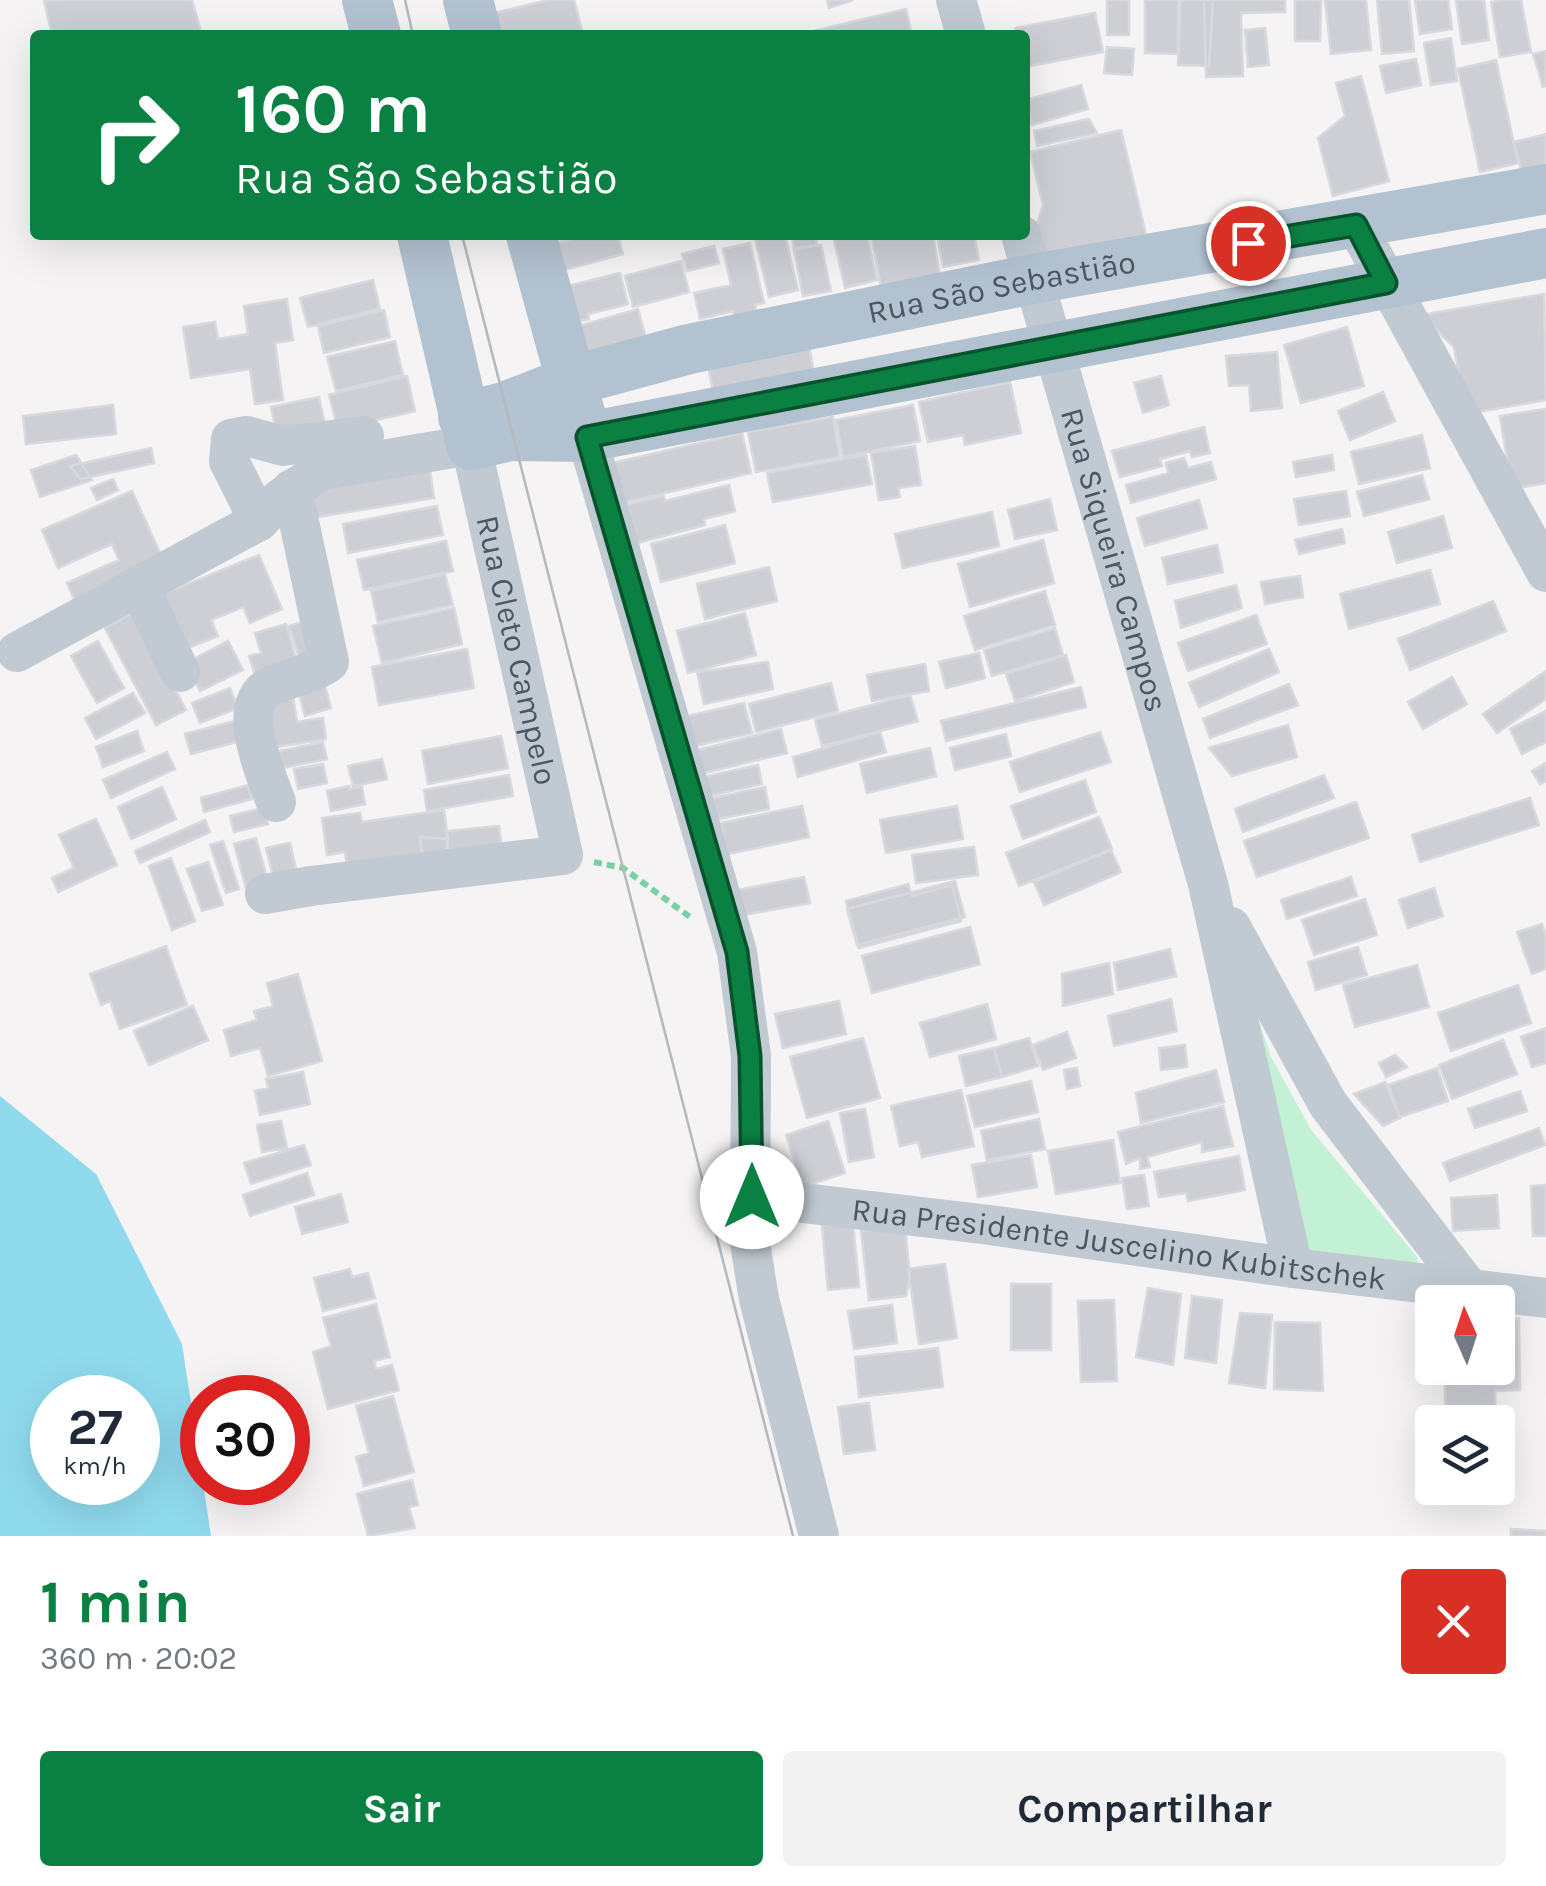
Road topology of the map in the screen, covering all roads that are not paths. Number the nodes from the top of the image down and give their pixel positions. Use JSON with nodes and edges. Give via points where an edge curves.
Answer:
{"nodes":[{"id":1,"x":367,"y":0,"type":"edge"},
{"id":2,"x":468,"y":0,"type":"edge"},
{"id":3,"x":956,"y":0,"type":"edge"},
{"id":4,"x":375,"y":30,"type":"edge"},
{"id":5,"x":476,"y":30,"type":"edge"},
{"id":6,"x":965,"y":30,"type":"edge"},
{"id":7,"x":1546,"y":189,"type":"edge"},
{"id":8,"x":1356,"y":225,"type":"junction"},
{"id":9,"x":423,"y":240,"type":"edge"},
{"id":10,"x":532,"y":240,"type":"edge"},
{"id":11,"x":1546,"y":253,"type":"edge"},
{"id":12,"x":1027,"y":257,"type":"edge"},
{"id":13,"x":1386,"y":283,"type":"junction"},
{"id":14,"x":1053,"y":348,"type":"junction"},
{"id":15,"x":571,"y":381,"type":"junction"},
{"id":16,"x":467,"y":431,"type":"junction"},
{"id":17,"x":587,"y":437,"type":"junction"},
{"id":18,"x":300,"y":470,"type":"junction"},
{"id":19,"x":260,"y":521,"type":"junction"},
{"id":20,"x":1546,"y":572,"type":"edge"},
{"id":21,"x":139,"y":586,"type":"junction"},
{"id":22,"x":18,"y":652,"type":"dead end"},
{"id":23,"x":180,"y":672,"type":"dead end"},
{"id":24,"x":276,"y":802,"type":"dead end"},
{"id":25,"x":1208,"y":884,"type":"junction"},
{"id":26,"x":265,"y":894,"type":"dead end"},
{"id":27,"x":752,"y":1197,"type":"junction"},
{"id":28,"x":1293,"y":1268,"type":"junction"},
{"id":29,"x":1457,"y":1285,"type":"edge"},
{"id":30,"x":1466,"y":1285,"type":"edge"},
{"id":31,"x":1515,"y":1293,"type":"edge"},
{"id":32,"x":1546,"y":1298,"type":"edge"},
{"id":33,"x":819,"y":1536,"type":"edge"}],
"edges":[{"from":1,"to":4,"type":"main road"},
{"from":2,"to":5,"type":"main road"},
{"from":3,"to":6,"type":"street"},
{"from":7,"to":8,"type":"main road","name":"Rua São Sebastião"},
{"from":8,"to":12,"type":"main road","name":"Rua São Sebastião"},
{"from":8,"to":13,"type":"street"},
{"from":9,"to":16,"type":"main road","name":"Rua Cleto Campelo"},
{"from":10,"to":15,"type":"main road"},
{"from":11,"to":13,"type":"main road","name":"Rua São Sebastião"},
{"from":12,"to":14,"type":"street","name":"Rua Siqueira Campos"},
{"from":12,"to":15,"type":"main road","name":"Rua São Sebastião"},
{"from":13,"to":14,"type":"main road","name":"Rua São Sebastião"},
{"from":13,"to":20,"type":"street"},
{"from":14,"to":17,"type":"main road","name":"Rua São Sebastião"},
{"from":14,"to":25,"type":"street","name":"Rua Siqueira Campos"},
{"from":15,"to":16,"type":"main road","name":"Rua São Sebastião","via":[[504,407]]},
{"from":15,"to":17,"type":"main road"},
{"from":16,"to":17,"type":"main road","name":"Rua São Sebastião"},
{"from":16,"to":18,"type":"street","name":"Rua São Sebastião","via":[[414,429]]},
{"from":16,"to":26,"type":"street","name":"Rua Cleto Campelo","via":[[564,855]]},
{"from":17,"to":27,"type":"street","via":[[737,952],[750,1056]]},
{"from":18,"to":19,"type":"street"},
{"from":18,"to":19,"type":"street","name":"Rua São Sebastião","via":[[283,446],[247,436],[231,439],[229,462]]},
{"from":18,"to":24,"type":"street","via":[[329,662],[255,698],[255,736]]},
{"from":19,"to":21,"type":"street"},
{"from":21,"to":22,"type":"street"},
{"from":21,"to":23,"type":"street"},
{"from":25,"to":28,"type":"street","name":"Rua Siqueira Campos"},
{"from":25,"to":30,"type":"street","name":"Rua Siqueira Campos","via":[[1328,1104]]},
{"from":27,"to":28,"type":"street","name":"Rua Presidente Juscelino Kubitschek"},
{"from":27,"to":33,"type":"street","via":[[750,1242],[759,1300]]},
{"from":28,"to":29,"type":"street","name":"Rua Presidente Juscelino Kubitschek"},
{"from":31,"to":32,"type":"street","name":"Rua Presidente Juscelino Kubitschek"}]}
